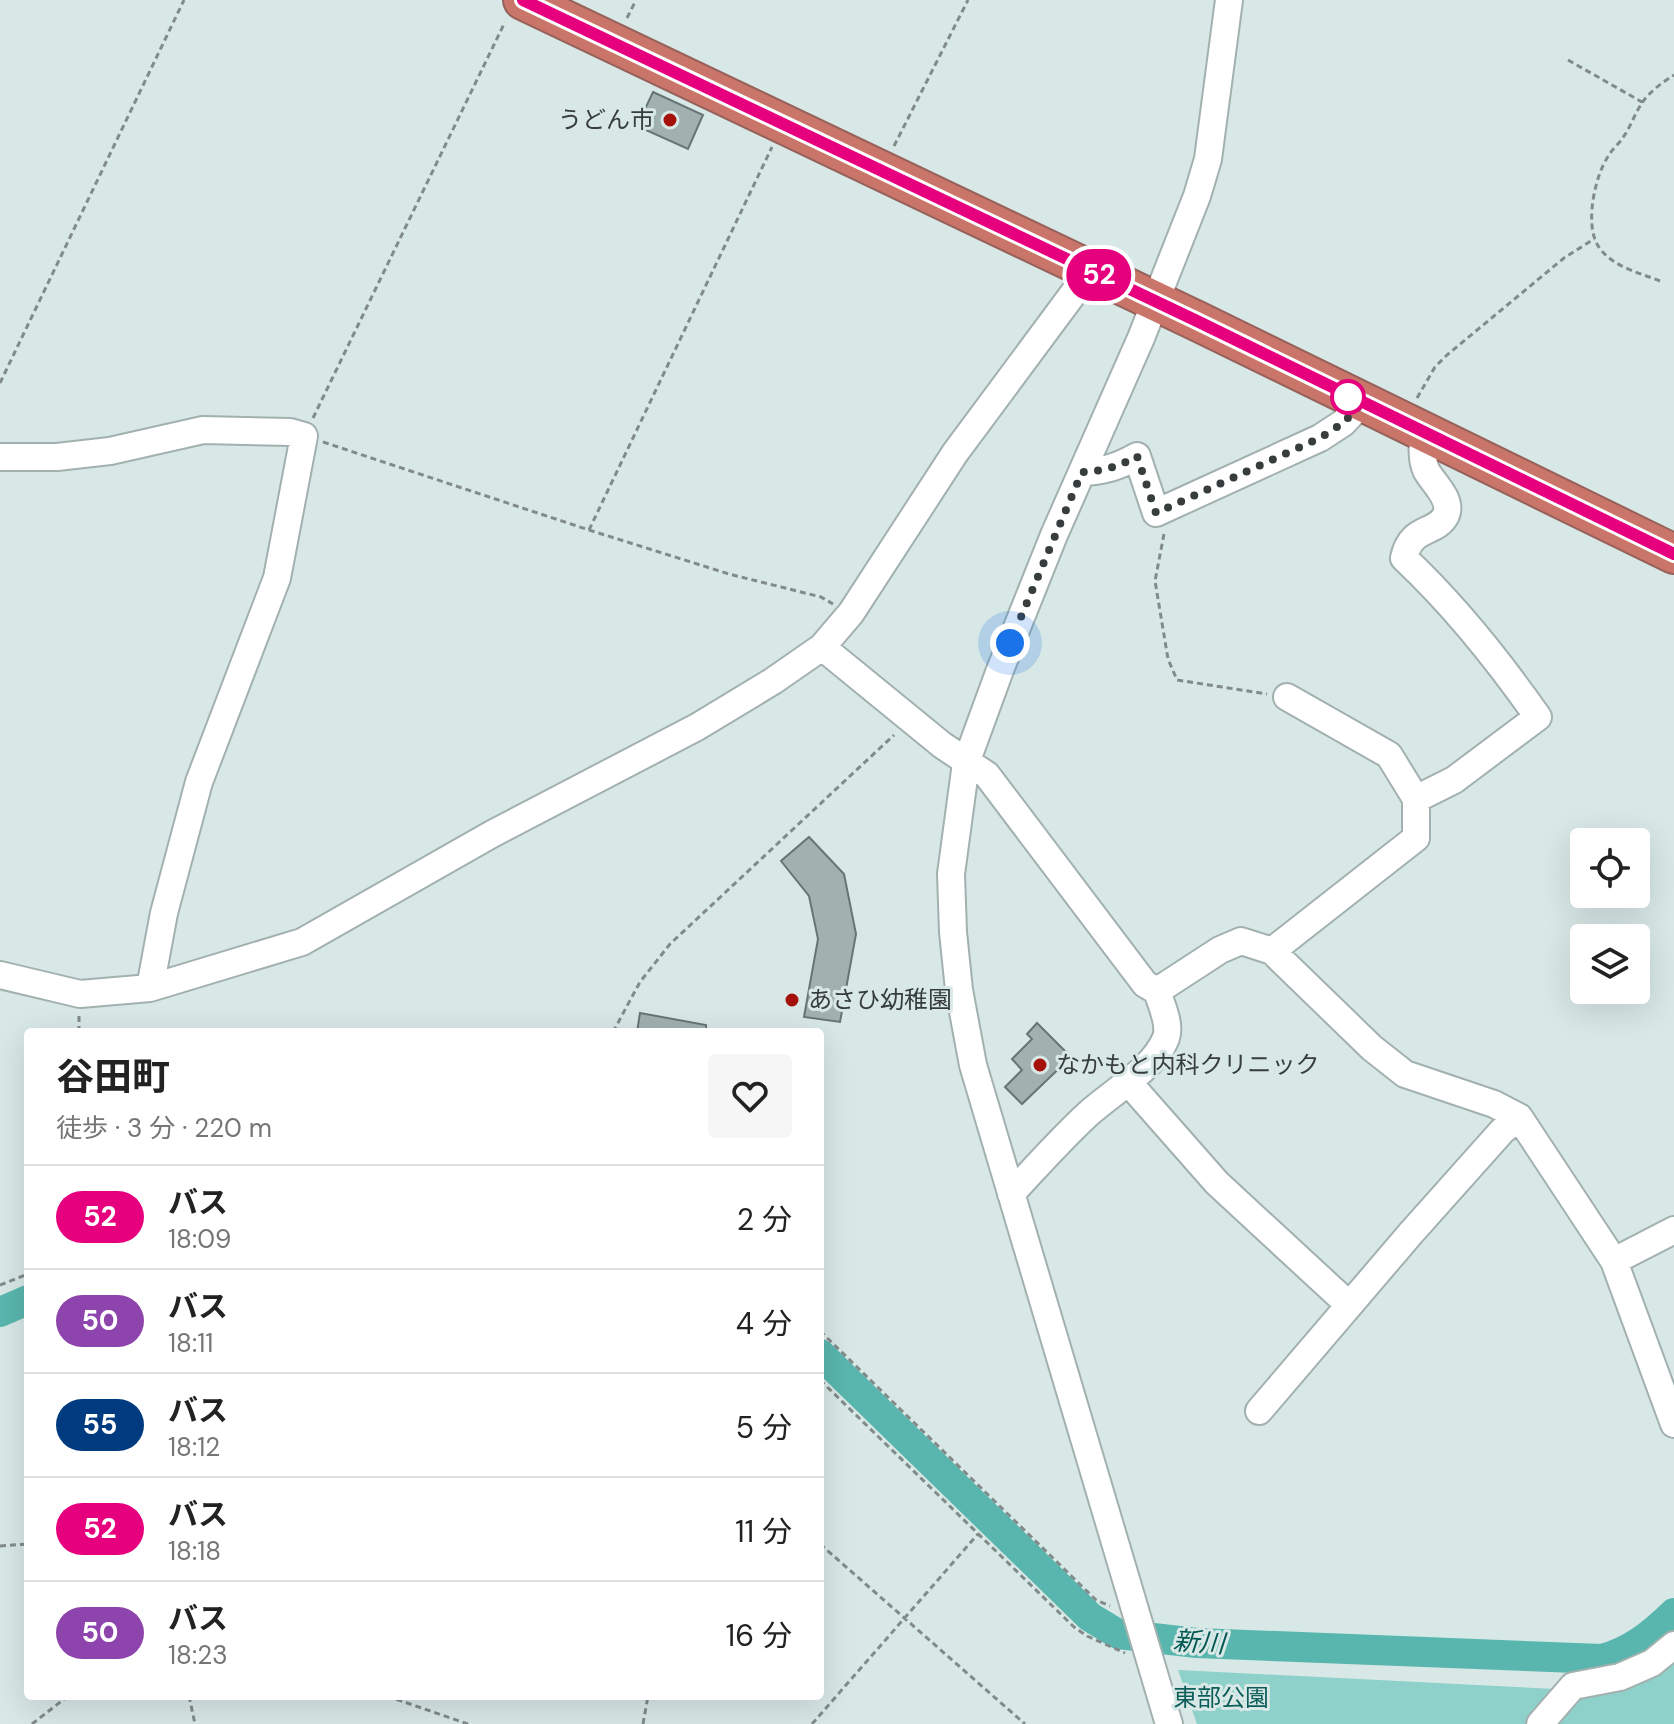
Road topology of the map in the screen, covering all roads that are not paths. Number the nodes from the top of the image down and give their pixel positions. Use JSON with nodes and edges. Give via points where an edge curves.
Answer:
{"nodes":[{"id":1,"x":1229,"y":0,"type":"edge"},
{"id":2,"x":516,"y":7,"type":"edge"},
{"id":3,"x":1090,"y":271,"type":"junction"},
{"id":4,"x":1155,"y":302,"type":"junction"},
{"id":5,"x":1362,"y":403,"type":"junction"},
{"id":6,"x":1414,"y":427,"type":"junction"},
{"id":7,"x":0,"y":457,"type":"edge"},
{"id":8,"x":1082,"y":472,"type":"junction"},
{"id":9,"x":1674,"y":554,"type":"edge"},
{"id":10,"x":822,"y":647,"type":"junction"},
{"id":11,"x":1287,"y":697,"type":"road end"},
{"id":12,"x":966,"y":763,"type":"junction"},
{"id":13,"x":1416,"y":799,"type":"junction"},
{"id":14,"x":1272,"y":951,"type":"junction"},
{"id":15,"x":0,"y":975,"type":"edge"},
{"id":16,"x":150,"y":988,"type":"junction"},
{"id":17,"x":1157,"y":991,"type":"junction"},
{"id":18,"x":1129,"y":1083,"type":"junction"},
{"id":19,"x":1519,"y":1117,"type":"junction"},
{"id":20,"x":1011,"y":1194,"type":"junction"},
{"id":21,"x":1674,"y":1230,"type":"edge"},
{"id":22,"x":1614,"y":1261,"type":"junction"},
{"id":23,"x":1349,"y":1305,"type":"junction"},
{"id":24,"x":1259,"y":1411,"type":"dead end"},
{"id":25,"x":1674,"y":1424,"type":"edge"},
{"id":26,"x":1674,"y":1645,"type":"edge"},
{"id":27,"x":1169,"y":1724,"type":"edge"},
{"id":28,"x":1540,"y":1724,"type":"edge"}],
"edges":[{"from":1,"to":4,"type":"street","via":[[1208,159]]},
{"from":2,"to":3,"type":"highway","via":[[881,170]]},
{"from":3,"to":4,"type":"highway"},
{"from":3,"to":10,"type":"street","via":[[955,453],[851,613]]},
{"from":4,"to":5,"type":"highway"},
{"from":4,"to":8,"type":"street"},
{"from":5,"to":6,"type":"highway"},
{"from":5,"to":8,"type":"street","via":[[1320,438],[1156,513],[1137,456],[1104,471]]},
{"from":6,"to":9,"type":"highway"},
{"from":6,"to":13,"type":"street","via":[[1425,468],[1447,503],[1446,515],[1418,533],[1404,558],[1498,660],[1538,717],[1454,780]]},
{"from":7,"to":16,"type":"street","via":[[110,451],[203,430],[304,436],[277,578],[199,782]]},
{"from":8,"to":12,"type":"street"},
{"from":10,"to":12,"type":"street"},
{"from":10,"to":16,"type":"street","via":[[697,727],[492,834],[302,942]]},
{"from":11,"to":13,"type":"street","via":[[1389,755]]},
{"from":12,"to":17,"type":"street","via":[[987,775],[1145,984]]},
{"from":12,"to":20,"type":"street","via":[[951,874],[959,990],[973,1065]]},
{"from":13,"to":14,"type":"street","via":[[1416,838]]},
{"from":14,"to":17,"type":"street","via":[[1241,941]]},
{"from":14,"to":19,"type":"street","via":[[1405,1074]]},
{"from":15,"to":16,"type":"street","via":[[80,994]]},
{"from":17,"to":18,"type":"street","via":[[1168,1034]]},
{"from":18,"to":20,"type":"street","via":[[1091,1111]]},
{"from":18,"to":23,"type":"street","via":[[1217,1183]]},
{"from":19,"to":22,"type":"street"},
{"from":19,"to":23,"type":"street"},
{"from":20,"to":27,"type":"street"},
{"from":21,"to":22,"type":"street"},
{"from":22,"to":25,"type":"street"},
{"from":23,"to":24,"type":"street"},
{"from":26,"to":28,"type":"street","via":[[1652,1663],[1620,1677],[1573,1686]]}]}
